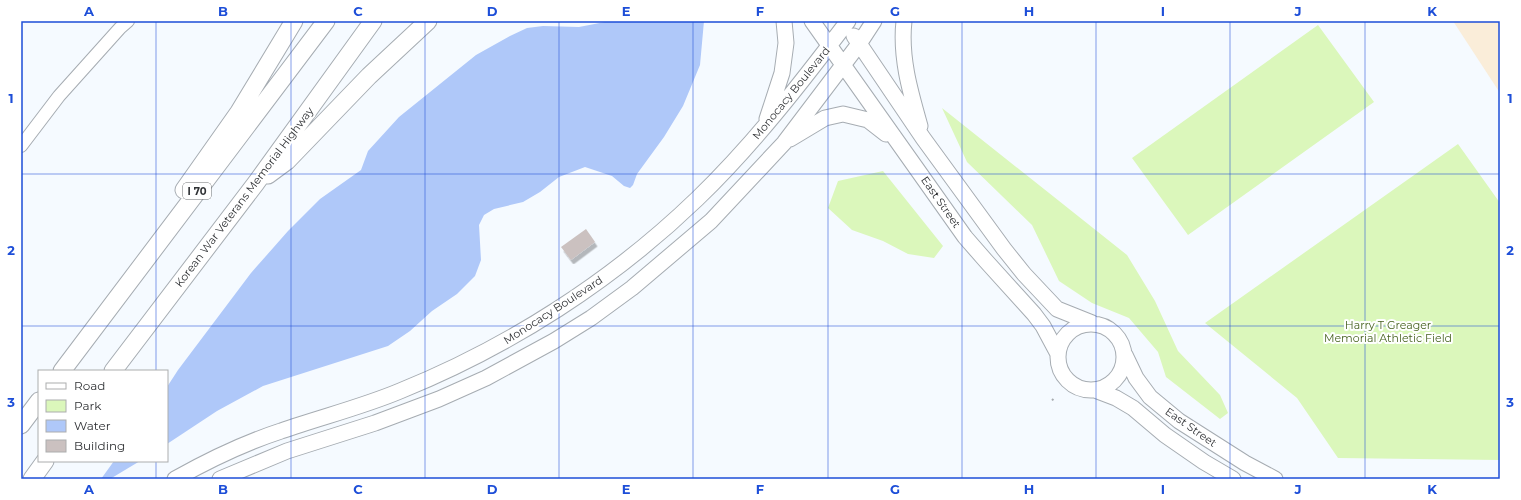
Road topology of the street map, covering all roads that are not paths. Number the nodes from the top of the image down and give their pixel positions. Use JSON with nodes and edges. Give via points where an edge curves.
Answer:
{"nodes":[{"id":1,"x":128,"y":21,"type":"edge"},
{"id":2,"x":294,"y":21,"type":"edge"},
{"id":3,"x":326,"y":21,"type":"edge"},
{"id":4,"x":373,"y":21,"type":"edge"},
{"id":5,"x":428,"y":21,"type":"edge"},
{"id":6,"x":784,"y":21,"type":"edge"},
{"id":7,"x":812,"y":21,"type":"edge"},
{"id":8,"x":874,"y":21,"type":"edge"},
{"id":9,"x":904,"y":21,"type":"edge"},
{"id":10,"x":846,"y":22,"type":"edge"},
{"id":11,"x":859,"y":44,"type":"junction"},
{"id":12,"x":829,"y":45,"type":"junction"},
{"id":13,"x":843,"y":64,"type":"junction"},
{"id":14,"x":764,"y":127,"type":"junction"},
{"id":15,"x":923,"y":138,"type":"junction"},
{"id":16,"x":784,"y":143,"type":"junction"},
{"id":17,"x":21,"y":146,"type":"edge"},
{"id":18,"x":904,"y":150,"type":"junction"},
{"id":19,"x":256,"y":183,"type":"junction"},
{"id":20,"x":1092,"y":324,"type":"junction"},
{"id":21,"x":1058,"y":354,"type":"junction"},
{"id":22,"x":1125,"y":355,"type":"junction"},
{"id":23,"x":66,"y":366,"type":"edge"},
{"id":24,"x":115,"y":370,"type":"edge"},
{"id":25,"x":1095,"y":390,"type":"junction"},
{"id":26,"x":38,"y":402,"type":"edge"},
{"id":27,"x":21,"y":425,"type":"edge"},
{"id":28,"x":44,"y":462,"type":"edge"},
{"id":29,"x":32,"y":479,"type":"edge"},
{"id":30,"x":175,"y":479,"type":"edge"},
{"id":31,"x":220,"y":479,"type":"edge"},
{"id":32,"x":1233,"y":479,"type":"edge"},
{"id":33,"x":1275,"y":479,"type":"edge"}],
"edges":[{"from":1,"to":17,"type":"lane","via":[[59,96]]},
{"from":2,"to":23,"type":"highway","via":[[238,112]]},
{"from":3,"to":23,"type":"highway","number":"I 70"},
{"from":4,"to":19,"type":"highway","name":"Korean War Veterans Memorial Highway"},
{"from":5,"to":19,"type":"highway","via":[[369,76],[287,161]]},
{"from":6,"to":14,"type":"main road","via":[[786,43],[782,73]]},
{"from":7,"to":12,"type":"main road","name":"East Street"},
{"from":8,"to":11,"type":"main road","name":"Monocacy Boulevard"},
{"from":9,"to":15,"type":"main road","via":[[904,60]]},
{"from":10,"to":11,"type":"main road","name":"East Street"},
{"from":10,"to":12,"type":"main road","name":"Monocacy Boulevard"},
{"from":11,"to":13,"type":"main road","name":"Monocacy Boulevard"},
{"from":11,"to":15,"type":"main road","name":"East Street"},
{"from":12,"to":13,"type":"main road","name":"East Street"},
{"from":12,"to":14,"type":"main road","name":"Monocacy Boulevard"},
{"from":13,"to":16,"type":"main road","name":"Monocacy Boulevard"},
{"from":13,"to":18,"type":"main road","name":"East Street"},
{"from":14,"to":30,"type":"main road","name":"Monocacy Boulevard","via":[[732,164],[657,235],[613,271],[513,337],[400,392],[280,431],[200,465]]},
{"from":15,"to":20,"type":"main road","name":"East Street","via":[[1004,249],[1046,299],[1057,309]]},
{"from":16,"to":18,"type":"main road","via":[[825,118],[843,114],[868,120]]},
{"from":16,"to":31,"type":"main road","name":"Monocacy Boulevard","via":[[711,221],[674,253],[632,288],[554,341],[486,378],[439,399],[287,451]]},
{"from":18,"to":21,"type":"main road","name":"East Street","via":[[965,237],[1043,326]]},
{"from":19,"to":24,"type":"highway","name":"Korean War Veterans Memorial Highway"},
{"from":20,"to":21,"type":"main road","via":[[1079,326],[1066,334]]},
{"from":20,"to":22,"type":"main road","via":[[1104,326],[1114,332],[1120,338]]},
{"from":21,"to":25,"type":"main road","via":[[1059,366],[1065,378],[1075,386]]},
{"from":22,"to":25,"type":"main road","via":[[1119,376],[1109,386]]},
{"from":22,"to":33,"type":"main road","name":"East Street","via":[[1136,378],[1150,397],[1179,421]]},
{"from":25,"to":32,"type":"main road","name":"East Street","via":[[1133,408],[1165,435]]},
{"from":26,"to":27,"type":"highway"},
{"from":28,"to":29,"type":"highway"}]}
